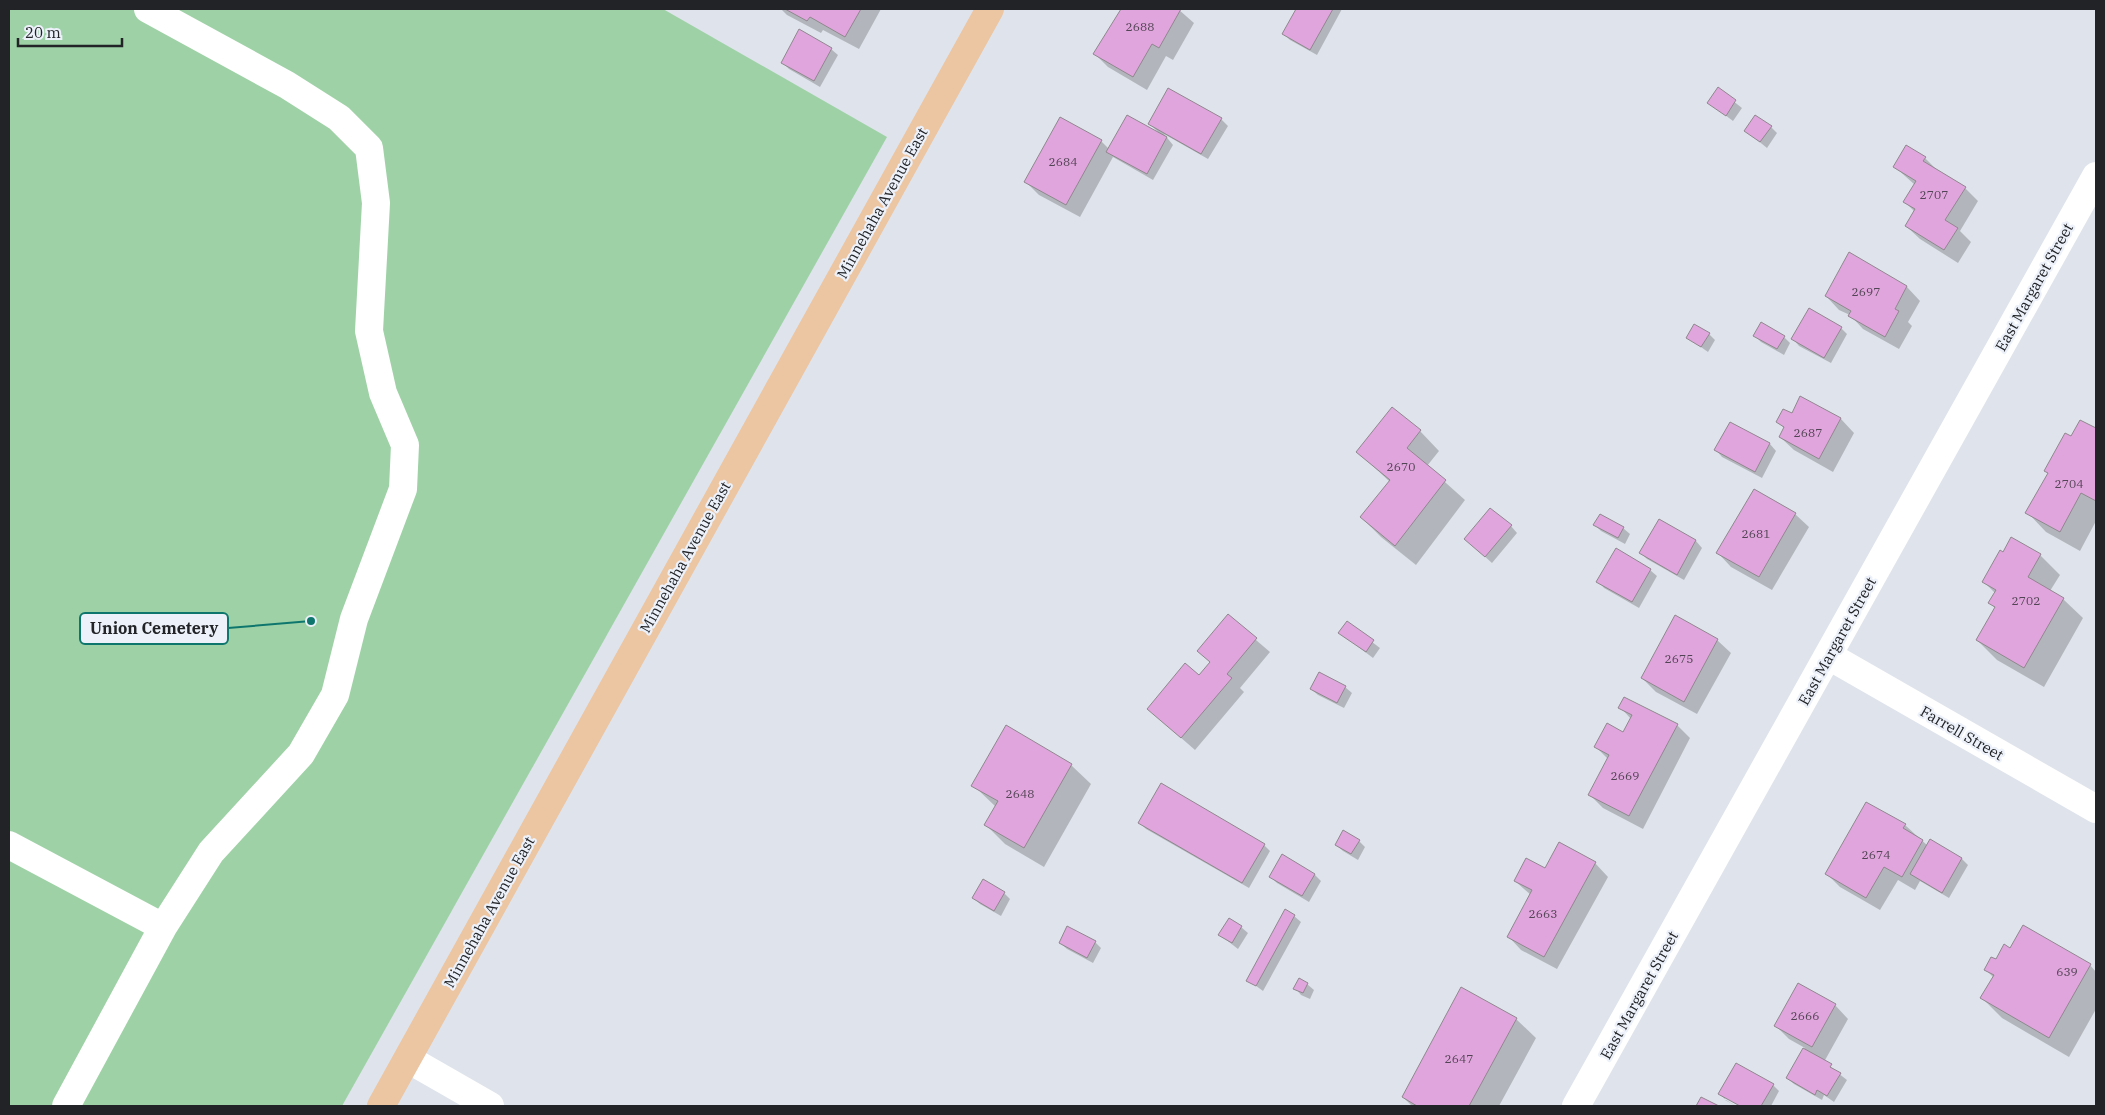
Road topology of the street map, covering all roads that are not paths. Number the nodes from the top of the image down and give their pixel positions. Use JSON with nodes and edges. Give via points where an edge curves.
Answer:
{"nodes":[{"id":1,"x":148,"y":9,"type":"edge"},
{"id":2,"x":990,"y":9,"type":"edge"},
{"id":3,"x":2096,"y":176,"type":"edge"},
{"id":4,"x":1829,"y":656,"type":"junction"},
{"id":5,"x":2096,"y":809,"type":"edge"},
{"id":6,"x":9,"y":845,"type":"edge"},
{"id":7,"x":163,"y":927,"type":"junction"},
{"id":8,"x":408,"y":1059,"type":"junction"},
{"id":9,"x":66,"y":1106,"type":"edge"},
{"id":10,"x":381,"y":1106,"type":"edge"},
{"id":11,"x":490,"y":1106,"type":"edge"},
{"id":12,"x":1576,"y":1106,"type":"edge"}],
"edges":[{"from":1,"to":7,"type":"street","via":[[287,85],[339,118],[369,148],[376,204],[369,331],[383,393],[405,445],[403,489],[354,619],[335,696],[301,754],[211,852]]},
{"from":2,"to":8,"type":"main road","name":"Minnehaha Avenue East"},
{"from":3,"to":4,"type":"street","name":"East Margaret Street"},
{"from":4,"to":5,"type":"street","name":"Farrell Street"},
{"from":4,"to":12,"type":"street","name":"East Margaret Street"},
{"from":6,"to":7,"type":"street"},
{"from":7,"to":9,"type":"street"},
{"from":8,"to":10,"type":"main road","name":"Minnehaha Avenue East"},
{"from":8,"to":11,"type":"street"}]}
